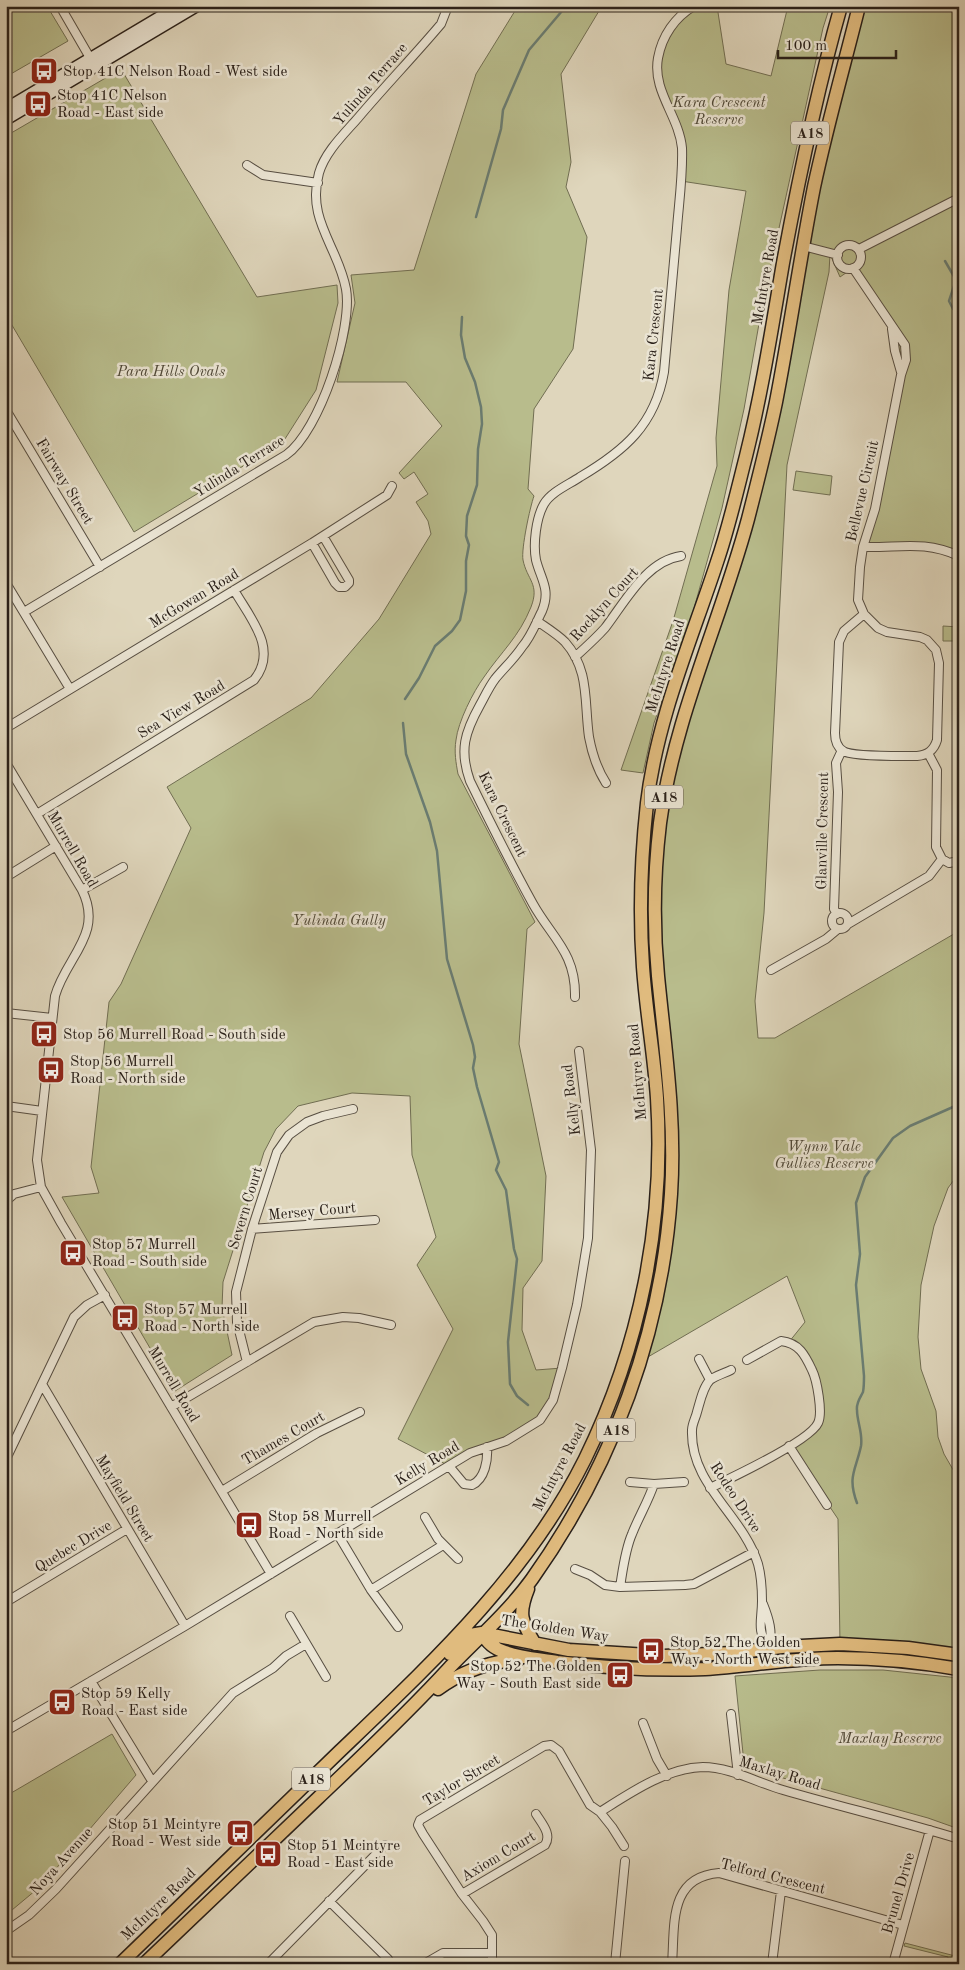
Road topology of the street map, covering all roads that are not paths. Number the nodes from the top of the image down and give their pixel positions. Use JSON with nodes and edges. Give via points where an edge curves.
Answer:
{"nodes":[{"id":1,"x":60,"y":6,"type":"edge"},
{"id":2,"x":179,"y":6,"type":"edge"},
{"id":3,"x":196,"y":6,"type":"edge"},
{"id":4,"x":448,"y":6,"type":"edge"},
{"id":5,"x":694,"y":6,"type":"edge"},
{"id":6,"x":841,"y":6,"type":"edge"},
{"id":7,"x":859,"y":6,"type":"edge"},
{"id":8,"x":93,"y":63,"type":"junction"},
{"id":9,"x":6,"y":109,"type":"edge"},
{"id":10,"x":6,"y":119,"type":"edge"},
{"id":11,"x":247,"y":165,"type":"dead end"},
{"id":12,"x":318,"y":183,"type":"junction"},
{"id":13,"x":959,"y":198,"type":"edge"},
{"id":14,"x":790,"y":225,"type":"junction"},
{"id":15,"x":803,"y":246,"type":"junction"},
{"id":16,"x":859,"y":249,"type":"junction"},
{"id":17,"x":838,"y":255,"type":"junction"},
{"id":18,"x":784,"y":261,"type":"junction"},
{"id":19,"x":853,"y":268,"type":"junction"},
{"id":20,"x":6,"y":410,"type":"edge"},
{"id":21,"x":392,"y":486,"type":"dead end"},
{"id":22,"x":323,"y":536,"type":"junction"},
{"id":23,"x":312,"y":543,"type":"junction"},
{"id":24,"x":863,"y":547,"type":"junction"},
{"id":25,"x":681,"y":556,"type":"dead end"},
{"id":26,"x":959,"y":556,"type":"edge"},
{"id":27,"x":100,"y":567,"type":"junction"},
{"id":28,"x":6,"y":583,"type":"edge"},
{"id":29,"x":234,"y":590,"type":"junction"},
{"id":30,"x":24,"y":612,"type":"junction"},
{"id":31,"x":864,"y":614,"type":"junction"},
{"id":32,"x":537,"y":621,"type":"junction"},
{"id":33,"x":574,"y":657,"type":"junction"},
{"id":34,"x":70,"y":689,"type":"junction"},
{"id":35,"x":6,"y":728,"type":"edge"},
{"id":36,"x":842,"y":750,"type":"junction"},
{"id":37,"x":928,"y":753,"type":"junction"},
{"id":38,"x":7,"y":767,"type":"edge"},
{"id":39,"x":606,"y":783,"type":"dead end"},
{"id":40,"x":37,"y":814,"type":"junction"},
{"id":41,"x":56,"y":846,"type":"junction"},
{"id":42,"x":942,"y":859,"type":"junction"},
{"id":43,"x":959,"y":861,"type":"edge"},
{"id":44,"x":123,"y":867,"type":"dead end"},
{"id":45,"x":6,"y":877,"type":"edge"},
{"id":46,"x":82,"y":890,"type":"junction"},
{"id":47,"x":836,"y":914,"type":"junction"},
{"id":48,"x":848,"y":924,"type":"junction"},
{"id":49,"x":838,"y":929,"type":"junction"},
{"id":50,"x":771,"y":970,"type":"dead end"},
{"id":51,"x":575,"y":997,"type":"dead end"},
{"id":52,"x":6,"y":1013,"type":"edge"},
{"id":53,"x":52,"y":1018,"type":"junction"},
{"id":54,"x":579,"y":1051,"type":"dead end"},
{"id":55,"x":6,"y":1106,"type":"edge"},
{"id":56,"x":353,"y":1109,"type":"dead end"},
{"id":57,"x":42,"y":1111,"type":"junction"},
{"id":58,"x":41,"y":1187,"type":"junction"},
{"id":59,"x":6,"y":1201,"type":"edge"},
{"id":60,"x":375,"y":1220,"type":"dead end"},
{"id":61,"x":252,"y":1229,"type":"junction"},
{"id":62,"x":105,"y":1295,"type":"junction"},
{"id":63,"x":391,"y":1325,"type":"dead end"},
{"id":64,"x":699,"y":1359,"type":"dead end"},
{"id":65,"x":747,"y":1360,"type":"dead end"},
{"id":66,"x":247,"y":1362,"type":"junction"},
{"id":67,"x":731,"y":1370,"type":"dead end"},
{"id":68,"x":710,"y":1380,"type":"junction"},
{"id":69,"x":42,"y":1384,"type":"junction"},
{"id":70,"x":172,"y":1407,"type":"junction"},
{"id":71,"x":360,"y":1412,"type":"dead end"},
{"id":72,"x":789,"y":1446,"type":"junction"},
{"id":73,"x":487,"y":1448,"type":"junction"},
{"id":74,"x":6,"y":1459,"type":"edge"},
{"id":75,"x":449,"y":1466,"type":"junction"},
{"id":76,"x":630,"y":1482,"type":"dead end"},
{"id":77,"x":684,"y":1482,"type":"dead end"},
{"id":78,"x":654,"y":1484,"type":"junction"},
{"id":79,"x":710,"y":1488,"type":"junction"},
{"id":80,"x":222,"y":1490,"type":"junction"},
{"id":81,"x":827,"y":1504,"type":"dead end"},
{"id":82,"x":425,"y":1517,"type":"dead end"},
{"id":83,"x":127,"y":1529,"type":"junction"},
{"id":84,"x":338,"y":1533,"type":"junction"},
{"id":85,"x":443,"y":1545,"type":"junction"},
{"id":86,"x":754,"y":1552,"type":"junction"},
{"id":87,"x":458,"y":1559,"type":"dead end"},
{"id":88,"x":575,"y":1569,"type":"dead end"},
{"id":89,"x":272,"y":1574,"type":"junction"},
{"id":90,"x":530,"y":1581,"type":"junction"},
{"id":91,"x":620,"y":1587,"type":"junction"},
{"id":92,"x":371,"y":1590,"type":"junction"},
{"id":93,"x":498,"y":1590,"type":"junction"},
{"id":94,"x":6,"y":1602,"type":"edge"},
{"id":95,"x":290,"y":1616,"type":"dead end"},
{"id":96,"x":185,"y":1626,"type":"junction"},
{"id":97,"x":398,"y":1627,"type":"dead end"},
{"id":98,"x":482,"y":1633,"type":"junction"},
{"id":99,"x":306,"y":1644,"type":"junction"},
{"id":100,"x":535,"y":1644,"type":"junction"},
{"id":101,"x":769,"y":1648,"type":"junction"},
{"id":102,"x":959,"y":1655,"type":"edge"},
{"id":103,"x":529,"y":1658,"type":"junction"},
{"id":104,"x":791,"y":1660,"type":"junction"},
{"id":105,"x":750,"y":1664,"type":"junction"},
{"id":106,"x":959,"y":1669,"type":"edge"},
{"id":107,"x":326,"y":1677,"type":"dead end"},
{"id":108,"x":91,"y":1681,"type":"junction"},
{"id":109,"x":394,"y":1699,"type":"junction"},
{"id":110,"x":413,"y":1707,"type":"junction"},
{"id":111,"x":731,"y":1714,"type":"dead end"},
{"id":112,"x":643,"y":1723,"type":"dead end"},
{"id":113,"x":6,"y":1731,"type":"edge"},
{"id":114,"x":738,"y":1775,"type":"junction"},
{"id":115,"x":666,"y":1776,"type":"junction"},
{"id":116,"x":152,"y":1781,"type":"junction"},
{"id":117,"x":600,"y":1812,"type":"junction"},
{"id":118,"x":536,"y":1814,"type":"dead end"},
{"id":119,"x":930,"y":1830,"type":"junction"},
{"id":120,"x":959,"y":1839,"type":"edge"},
{"id":121,"x":385,"y":1845,"type":"dead end"},
{"id":122,"x":624,"y":1846,"type":"dead end"},
{"id":123,"x":625,"y":1861,"type":"dead end"},
{"id":124,"x":781,"y":1891,"type":"junction"},
{"id":125,"x":462,"y":1894,"type":"junction"},
{"id":126,"x":329,"y":1901,"type":"junction"},
{"id":127,"x":903,"y":1925,"type":"junction"},
{"id":128,"x":6,"y":1930,"type":"edge"},
{"id":129,"x":492,"y":1953,"type":"junction"},
{"id":130,"x":120,"y":1964,"type":"edge"},
{"id":131,"x":144,"y":1964,"type":"edge"},
{"id":132,"x":268,"y":1964,"type":"edge"},
{"id":133,"x":390,"y":1964,"type":"edge"},
{"id":134,"x":424,"y":1964,"type":"edge"},
{"id":135,"x":492,"y":1964,"type":"edge"},
{"id":136,"x":615,"y":1964,"type":"edge"},
{"id":137,"x":672,"y":1964,"type":"edge"},
{"id":138,"x":772,"y":1964,"type":"edge"},
{"id":139,"x":894,"y":1964,"type":"edge"}],
"edges":[{"from":1,"to":8,"type":"street"},
{"from":2,"to":8,"type":"main road"},
{"from":3,"to":8,"type":"main road"},
{"from":4,"to":12,"type":"street","name":"Yulinda Terrace","via":[[441,24],[335,144],[324,161]]},
{"from":5,"to":32,"type":"street","name":"Kara Crescent","via":[[667,33],[657,66],[661,92],[679,132],[682,151],[661,389],[648,417],[624,448],[550,497],[543,505],[535,550],[546,593]]},
{"from":6,"to":14,"type":"main road","name":"McIntyre Road","number":"A18"},
{"from":7,"to":15,"type":"main road","name":"McIntyre Road","number":"A18","via":[[825,138]]},
{"from":8,"to":9,"type":"main road"},
{"from":8,"to":10,"type":"main road"},
{"from":11,"to":12,"type":"street","via":[[256,172],[274,177]]},
{"from":12,"to":27,"type":"street","name":"Yulinda Terrace","via":[[317,213],[341,270],[347,312],[328,390],[308,429],[296,448],[286,455]]},
{"from":13,"to":16,"type":"street"},
{"from":14,"to":15,"type":"main road"},
{"from":14,"to":18,"type":"main road","name":"McIntyre Road","number":"A18"},
{"from":15,"to":17,"type":"street"},
{"from":15,"to":18,"type":"main road"},
{"from":15,"to":90,"type":"main road","name":"McIntyre Road","number":"A18","via":[[764,451],[736,560],[682,718],[671,758],[660,827],[655,911],[673,1159],[667,1238],[655,1307],[636,1377],[611,1441],[588,1488]]},
{"from":16,"to":17,"type":"street","via":[[845,246]]},
{"from":16,"to":19,"type":"street","via":[[862,258]]},
{"from":17,"to":19,"type":"street","via":[[840,266]]},
{"from":18,"to":93,"type":"main road","name":"McIntyre Road","number":"A18","via":[[760,398],[745,461],[720,555],[669,704],[649,788],[640,918],[657,1093],[659,1155],[655,1210],[639,1314],[612,1398],[584,1460],[552,1517]]},
{"from":19,"to":24,"type":"street","name":"Bellevue Circuit","via":[[904,345],[906,360],[875,509]]},
{"from":20,"to":27,"type":"street","name":"Fairway Street"},
{"from":21,"to":22,"type":"street","name":"McGowan Road","via":[[387,494]]},
{"from":22,"to":23,"type":"street","name":"McGowan Road"},
{"from":22,"to":23,"type":"street","via":[[349,580],[345,587],[335,583]]},
{"from":23,"to":29,"type":"street","name":"McGowan Road"},
{"from":24,"to":26,"type":"street","via":[[925,545]]},
{"from":24,"to":31,"type":"street","name":"Bellevue Circuit","via":[[858,600]]},
{"from":25,"to":33,"type":"street","name":"Rocklyn Court","via":[[663,562],[647,576],[622,602],[600,633]]},
{"from":27,"to":30,"type":"street","name":"Yulinda Terrace"},
{"from":28,"to":30,"type":"street"},
{"from":29,"to":34,"type":"street","name":"McGowan Road"},
{"from":29,"to":40,"type":"street","name":"Sea View Road","via":[[264,644],[262,665],[254,680]]},
{"from":30,"to":34,"type":"street"},
{"from":31,"to":36,"type":"street","via":[[844,631],[839,642],[835,738]]},
{"from":31,"to":37,"type":"street","via":[[878,628],[920,637],[936,650],[939,663],[937,740]]},
{"from":32,"to":33,"type":"street","via":[[561,638]]},
{"from":32,"to":51,"type":"street","name":"Kara Crescent","via":[[523,647],[493,681],[470,723],[464,758],[470,781],[528,895],[566,953],[573,973]]},
{"from":33,"to":39,"type":"street","via":[[585,682],[593,753]]},
{"from":34,"to":35,"type":"street","name":"McGowan Road"},
{"from":36,"to":37,"type":"street","via":[[854,754],[918,756]]},
{"from":36,"to":47,"type":"street","name":"Glanville Crescent","via":[[836,763]]},
{"from":37,"to":42,"type":"street","via":[[936,770],[936,847]]},
{"from":38,"to":40,"type":"street","name":"Murrell Road"},
{"from":40,"to":41,"type":"street","name":"Murrell Road"},
{"from":41,"to":45,"type":"street"},
{"from":41,"to":46,"type":"street","name":"Murrell Road"},
{"from":42,"to":43,"type":"street","via":[[949,863]]},
{"from":42,"to":48,"type":"street","via":[[930,876]]},
{"from":44,"to":46,"type":"street"},
{"from":46,"to":53,"type":"street","name":"Murrell Road","via":[[88,905],[88,930],[60,979]]},
{"from":47,"to":48,"type":"street","via":[[846,915]]},
{"from":47,"to":49,"type":"street","via":[[833,924]]},
{"from":48,"to":49,"type":"street"},
{"from":49,"to":50,"type":"street"},
{"from":52,"to":53,"type":"street"},
{"from":53,"to":57,"type":"street","name":"Murrell Road"},
{"from":54,"to":73,"type":"street","name":"Kelly Road","via":[[590,1144],[590,1178],[588,1238],[574,1324],[555,1395],[548,1409],[534,1424]]},
{"from":55,"to":57,"type":"street"},
{"from":56,"to":61,"type":"street","name":"Severn Court","via":[[315,1118],[289,1135],[274,1158]]},
{"from":57,"to":58,"type":"street","name":"Murrell Road","via":[[38,1160]]},
{"from":58,"to":59,"type":"street","via":[[14,1194]]},
{"from":58,"to":62,"type":"street","name":"Murrell Road"},
{"from":60,"to":61,"type":"street","name":"Mersey Court"},
{"from":61,"to":66,"type":"street","name":"Severn Court","via":[[236,1298],[237,1322]]},
{"from":62,"to":69,"type":"street","via":[[74,1317]]},
{"from":62,"to":70,"type":"street","name":"Murrell Road"},
{"from":63,"to":66,"type":"street","via":[[349,1318],[318,1321],[302,1327]]},
{"from":64,"to":68,"type":"street"},
{"from":65,"to":72,"type":"street","via":[[781,1341],[798,1346],[807,1358],[815,1376],[819,1422],[808,1435]]},
{"from":66,"to":70,"type":"street"},
{"from":67,"to":68,"type":"street"},
{"from":68,"to":79,"type":"street","name":"Rodeo Drive","via":[[692,1429],[695,1455]]},
{"from":69,"to":74,"type":"street"},
{"from":69,"to":83,"type":"street","name":"Mayfield Street"},
{"from":70,"to":80,"type":"street","name":"Murrell Road"},
{"from":71,"to":80,"type":"street","name":"Thames Court","via":[[317,1432]]},
{"from":72,"to":79,"type":"street"},
{"from":72,"to":81,"type":"street"},
{"from":73,"to":75,"type":"street","name":"Kelly Road"},
{"from":73,"to":75,"type":"street","via":[[486,1463],[476,1484],[464,1484]]},
{"from":75,"to":84,"type":"street","name":"Kelly Road"},
{"from":76,"to":78,"type":"street"},
{"from":77,"to":78,"type":"street"},
{"from":78,"to":91,"type":"street","via":[[631,1534]]},
{"from":79,"to":86,"type":"street","name":"Rodeo Drive"},
{"from":80,"to":89,"type":"street","name":"Murrell Road"},
{"from":82,"to":85,"type":"street"},
{"from":83,"to":94,"type":"street","name":"Quebec Drive"},
{"from":83,"to":96,"type":"street","name":"Mayfield Street"},
{"from":84,"to":89,"type":"street","name":"Kelly Road"},
{"from":84,"to":92,"type":"street"},
{"from":85,"to":87,"type":"street"},
{"from":85,"to":92,"type":"street"},
{"from":86,"to":91,"type":"street","via":[[694,1584]]},
{"from":86,"to":101,"type":"street","name":"Rodeo Drive","via":[[762,1602],[772,1637]]},
{"from":88,"to":91,"type":"street","via":[[605,1585]]},
{"from":89,"to":96,"type":"street","name":"Kelly Road"},
{"from":90,"to":98,"type":"main road","name":"McIntyre Road","number":"A18"},
{"from":90,"to":100,"type":"main road","via":[[521,1615]]},
{"from":92,"to":97,"type":"street"},
{"from":93,"to":98,"type":"main road","via":[[484,1620]]},
{"from":93,"to":109,"type":"main road","name":"McIntyre Road","number":"A18"},
{"from":95,"to":99,"type":"street"},
{"from":96,"to":108,"type":"street","name":"Kelly Road"},
{"from":98,"to":100,"type":"main road","name":"The Golden Way"},
{"from":98,"to":103,"type":"main road","name":"The Golden Way","via":[[496,1648]]},
{"from":98,"to":109,"type":"main road","via":[[466,1638],[417,1685]]},
{"from":98,"to":110,"type":"main road","name":"McIntyre Road","number":"A18"},
{"from":99,"to":107,"type":"street"},
{"from":99,"to":116,"type":"street","name":"Noya Avenue","via":[[233,1693]]},
{"from":100,"to":101,"type":"main road","name":"The Golden Way","via":[[590,1652],[664,1656]]},
{"from":101,"to":102,"type":"main road","name":"The Golden Way","via":[[840,1644]]},
{"from":101,"to":104,"type":"main road"},
{"from":101,"to":105,"type":"main road"},
{"from":103,"to":105,"type":"main road","name":"The Golden Way","via":[[666,1670]]},
{"from":103,"to":110,"type":"main road","via":[[490,1663],[462,1674]]},
{"from":104,"to":105,"type":"main road","name":"The Golden Way"},
{"from":104,"to":106,"type":"main road","name":"The Golden Way","via":[[888,1659]]},
{"from":108,"to":113,"type":"street","name":"Kelly Road"},
{"from":108,"to":116,"type":"street"},
{"from":109,"to":130,"type":"main road","name":"McIntyre Road","number":"A18"},
{"from":110,"to":131,"type":"main road","name":"McIntyre Road","number":"A18"},
{"from":111,"to":114,"type":"street"},
{"from":112,"to":115,"type":"street"},
{"from":114,"to":115,"type":"street","name":"Maxlay Road","via":[[704,1767]]},
{"from":114,"to":119,"type":"street","name":"Maxlay Road"},
{"from":115,"to":117,"type":"street","name":"Maxlay Road"},
{"from":116,"to":128,"type":"street","name":"Noya Avenue","via":[[56,1889],[29,1915]]},
{"from":117,"to":122,"type":"street","name":"Taylor Street"},
{"from":117,"to":125,"type":"street","name":"Taylor Street","via":[[590,1805],[559,1751],[551,1745],[544,1746],[420,1820],[418,1825],[423,1834]]},
{"from":118,"to":125,"type":"street","name":"Axiom Court","via":[[547,1831],[545,1845]]},
{"from":119,"to":120,"type":"street","name":"Maxlay Road"},
{"from":119,"to":127,"type":"street","name":"Brunel Drive"},
{"from":121,"to":126,"type":"street"},
{"from":123,"to":136,"type":"street"},
{"from":124,"to":127,"type":"street","name":"Telford Crescent"},
{"from":124,"to":137,"type":"street","name":"Telford Crescent","via":[[719,1873],[708,1874],[689,1883],[680,1895],[677,1908]]},
{"from":124,"to":138,"type":"street"},
{"from":125,"to":129,"type":"street","name":"Taylor Street","via":[[492,1935]]},
{"from":126,"to":132,"type":"street"},
{"from":126,"to":133,"type":"street"},
{"from":127,"to":139,"type":"street","name":"Brunel Drive"},
{"from":129,"to":134,"type":"street","via":[[443,1953]]},
{"from":129,"to":135,"type":"street","name":"Taylor Street"}]}
